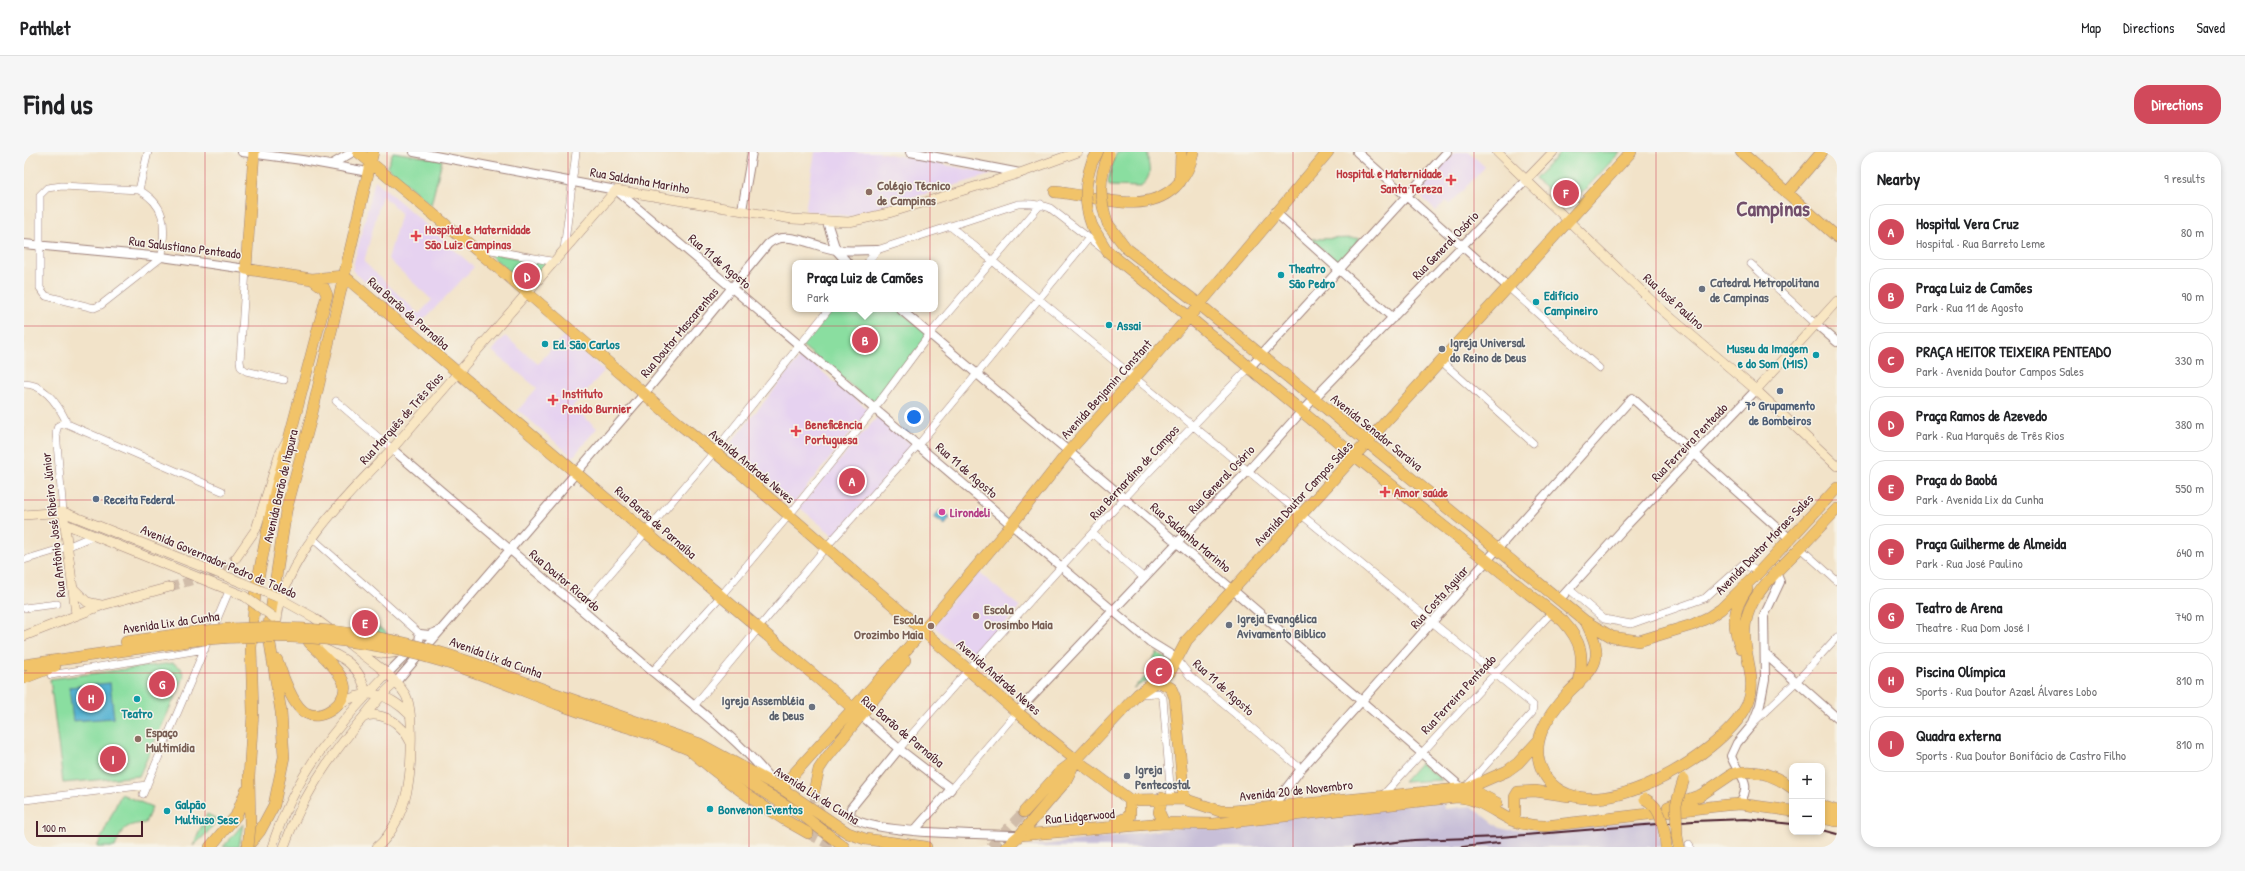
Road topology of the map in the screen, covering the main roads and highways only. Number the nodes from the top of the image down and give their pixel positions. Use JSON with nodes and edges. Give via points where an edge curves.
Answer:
{"nodes":[{"id":1,"x":358,"y":152,"type":"edge"},
{"id":2,"x":1078,"y":152,"type":"edge"},
{"id":3,"x":1181,"y":152,"type":"edge"},
{"id":4,"x":1193,"y":152,"type":"edge"},
{"id":5,"x":1328,"y":152,"type":"edge"},
{"id":6,"x":1497,"y":152,"type":"edge"},
{"id":7,"x":1554,"y":152,"type":"edge"},
{"id":8,"x":1631,"y":152,"type":"edge"},
{"id":9,"x":1741,"y":152,"type":"edge"},
{"id":10,"x":1822,"y":152,"type":"edge"},
{"id":11,"x":254,"y":153,"type":"edge"},
{"id":12,"x":1106,"y":153,"type":"edge"},
{"id":13,"x":371,"y":162,"type":"edge"},
{"id":14,"x":1526,"y":180,"type":"junction"},
{"id":15,"x":1180,"y":183,"type":"junction"},
{"id":16,"x":616,"y":190,"type":"joint"},
{"id":17,"x":1055,"y":192,"type":"dead end"},
{"id":18,"x":1787,"y":193,"type":"junction"},
{"id":19,"x":1568,"y":220,"type":"junction"},
{"id":20,"x":1837,"y":237,"type":"edge"},
{"id":21,"x":343,"y":276,"type":"junction"},
{"id":22,"x":312,"y":279,"type":"junction"},
{"id":23,"x":528,"y":293,"type":"junction"},
{"id":24,"x":1837,"y":301,"type":"edge"},
{"id":25,"x":1199,"y":304,"type":"junction"},
{"id":26,"x":1189,"y":317,"type":"junction"},
{"id":27,"x":458,"y":373,"type":"junction"},
{"id":28,"x":1756,"y":390,"type":"junction"},
{"id":29,"x":288,"y":440,"type":"junction"},
{"id":30,"x":1368,"y":444,"type":"junction"},
{"id":31,"x":1355,"y":456,"type":"junction"},
{"id":32,"x":1837,"y":466,"type":"edge"},
{"id":33,"x":1837,"y":488,"type":"edge"},
{"id":34,"x":1837,"y":509,"type":"edge"},
{"id":35,"x":63,"y":512,"type":"junction"},
{"id":36,"x":24,"y":515,"type":"edge"},
{"id":37,"x":64,"y":524,"type":"junction"},
{"id":38,"x":236,"y":558,"type":"tunnel mouth"},
{"id":39,"x":1759,"y":572,"type":"junction"},
{"id":40,"x":170,"y":587,"type":"tunnel mouth"},
{"id":41,"x":73,"y":588,"type":"junction"},
{"id":42,"x":279,"y":598,"type":"junction"},
{"id":43,"x":103,"y":605,"type":"junction"},
{"id":44,"x":76,"y":614,"type":"junction"},
{"id":45,"x":1709,"y":617,"type":"joint"},
{"id":46,"x":275,"y":618,"type":"junction"},
{"id":47,"x":1585,"y":621,"type":"junction"},
{"id":48,"x":923,"y":630,"type":"junction"},
{"id":49,"x":268,"y":631,"type":"junction"},
{"id":50,"x":24,"y":636,"type":"edge"},
{"id":51,"x":195,"y":636,"type":"junction"},
{"id":52,"x":341,"y":638,"type":"junction"},
{"id":53,"x":309,"y":642,"type":"junction"},
{"id":54,"x":414,"y":646,"type":"road end"},
{"id":55,"x":908,"y":648,"type":"junction"},
{"id":56,"x":110,"y":652,"type":"junction"},
{"id":57,"x":24,"y":658,"type":"edge"},
{"id":58,"x":24,"y":665,"type":"edge"},
{"id":59,"x":1748,"y":665,"type":"junction"},
{"id":60,"x":387,"y":674,"type":"junction"},
{"id":61,"x":24,"y":678,"type":"edge"},
{"id":62,"x":1156,"y":680,"type":"junction"},
{"id":63,"x":396,"y":682,"type":"junction"},
{"id":64,"x":1579,"y":682,"type":"junction"},
{"id":65,"x":382,"y":695,"type":"junction"},
{"id":66,"x":366,"y":696,"type":"junction"},
{"id":67,"x":339,"y":704,"type":"junction"},
{"id":68,"x":852,"y":707,"type":"junction"},
{"id":69,"x":861,"y":715,"type":"junction"},
{"id":70,"x":410,"y":718,"type":"junction"},
{"id":71,"x":361,"y":720,"type":"junction"},
{"id":72,"x":622,"y":721,"type":"junction"},
{"id":73,"x":1539,"y":740,"type":"junction"},
{"id":74,"x":411,"y":743,"type":"junction"},
{"id":75,"x":692,"y":752,"type":"junction"},
{"id":76,"x":1702,"y":754,"type":"junction"},
{"id":77,"x":1076,"y":760,"type":"junction"},
{"id":78,"x":249,"y":777,"type":"junction"},
{"id":79,"x":777,"y":785,"type":"junction"},
{"id":80,"x":1789,"y":786,"type":"edge"},
{"id":81,"x":1465,"y":788,"type":"junction"},
{"id":82,"x":814,"y":791,"type":"tunnel mouth"},
{"id":83,"x":1625,"y":793,"type":"junction"},
{"id":84,"x":1166,"y":798,"type":"junction"},
{"id":85,"x":1184,"y":799,"type":"junction"},
{"id":86,"x":1586,"y":799,"type":"junction"},
{"id":87,"x":1130,"y":800,"type":"junction"},
{"id":88,"x":1825,"y":807,"type":"edge"},
{"id":89,"x":1837,"y":811,"type":"edge"},
{"id":90,"x":1024,"y":812,"type":"tunnel mouth"},
{"id":91,"x":1274,"y":812,"type":"junction"},
{"id":92,"x":1789,"y":812,"type":"edge"},
{"id":93,"x":1515,"y":814,"type":"junction"},
{"id":94,"x":1825,"y":819,"type":"edge"},
{"id":95,"x":1837,"y":821,"type":"edge"},
{"id":96,"x":1164,"y":823,"type":"junction"},
{"id":97,"x":1142,"y":825,"type":"joint"},
{"id":98,"x":1095,"y":829,"type":"junction"},
{"id":99,"x":808,"y":833,"type":"tunnel mouth"},
{"id":100,"x":1020,"y":835,"type":"junction"},
{"id":101,"x":1684,"y":844,"type":"edge"},
{"id":102,"x":210,"y":847,"type":"edge"},
{"id":103,"x":248,"y":847,"type":"edge"},
{"id":104,"x":272,"y":847,"type":"edge"},
{"id":105,"x":284,"y":847,"type":"edge"},
{"id":106,"x":377,"y":847,"type":"edge"},
{"id":107,"x":844,"y":847,"type":"edge"},
{"id":108,"x":926,"y":847,"type":"edge"},
{"id":109,"x":1006,"y":847,"type":"edge"},
{"id":110,"x":1666,"y":847,"type":"edge"}],
"edges":[{"from":1,"to":13,"type":"main road","name":"Avenida Andrade Neves"},
{"from":2,"to":16,"type":"main road","name":"Rua Saldanha Marinho","via":[[1020,173],[866,220],[827,222],[792,219]]},
{"from":3,"to":15,"type":"main road"},
{"from":4,"to":15,"type":"main road","via":[[1190,167]]},
{"from":5,"to":25,"type":"main road","name":"Avenida Benjamin Constant"},
{"from":6,"to":14,"type":"main road","name":"Rua José Paulino"},
{"from":7,"to":14,"type":"main road","name":"Rua General Osório"},
{"from":8,"to":19,"type":"main road","name":"Avenida Doutor Campos Sales"},
{"from":9,"to":18,"type":"main road"},
{"from":10,"to":18,"type":"main road"},
{"from":11,"to":22,"type":"main road","name":"Rua Salustiano Penteado","via":[[246,269]]},
{"from":12,"to":25,"type":"main road","name":"Avenida Senador Saraiva","bridge":true,"via":[[1100,193],[1108,224],[1126,248]]},
{"from":12,"to":26,"type":"main road","name":"Avenida Senador Saraiva","bridge":true,"via":[[1092,162],[1085,188],[1092,226],[1107,251]]},
{"from":13,"to":21,"type":"main road","name":"Avenida Barão de Itapura"},
{"from":13,"to":23,"type":"main road","name":"Avenida Andrade Neves"},
{"from":14,"to":19,"type":"main road","name":"Rua José Paulino"},
{"from":15,"to":17,"type":"main road","via":[[1163,197],[1142,203],[1125,203]]},
{"from":16,"to":23,"type":"main road","name":"Rua Marquês de Três Rios"},
{"from":18,"to":20,"type":"main road"},
{"from":19,"to":28,"type":"main road","name":"Rua José Paulino","via":[[1661,309]]},
{"from":19,"to":30,"type":"main road","name":"Avenida Doutor Campos Sales"},
{"from":21,"to":22,"type":"main road","name":"Rua Salustiano Penteado"},
{"from":21,"to":27,"type":"main road","name":"Rua Barão de Parnaíba"},
{"from":21,"to":49,"type":"main road","name":"Avenida Barão de Itapura","via":[[310,422],[286,511]]},
{"from":22,"to":29,"type":"main road","name":"Avenida Barão de Itapura","via":[[324,288],[326,295]]},
{"from":23,"to":27,"type":"main road","name":"Rua Marquês de Três Rios"},
{"from":23,"to":48,"type":"main road","name":"Avenida Andrade Neves"},
{"from":24,"to":28,"type":"main road","name":"Rua Ferreira Penteado"},
{"from":25,"to":26,"type":"main road","name":"Avenida Benjamin Constant"},
{"from":25,"to":30,"type":"main road","name":"Avenida Senador Saraiva"},
{"from":26,"to":31,"type":"main road","name":"Avenida Senador Saraiva"},
{"from":26,"to":48,"type":"main road","name":"Avenida Benjamin Constant","via":[[1069,451]]},
{"from":27,"to":42,"type":"main road","name":"Rua Marquês de Três Rios","via":[[311,537]]},
{"from":27,"to":68,"type":"main road","name":"Rua Barão de Parnaíba"},
{"from":28,"to":32,"type":"main road","name":"Rua José Paulino"},
{"from":29,"to":38,"type":"main road","via":[[279,455],[256,529]]},
{"from":29,"to":78,"type":"main road","name":"Avenida Barão de Itapura","via":[[270,517],[253,614],[253,712]]},
{"from":30,"to":31,"type":"main road","name":"Avenida Doutor Campos Sales"},
{"from":30,"to":47,"type":"main road","name":"Avenida Senador Saraiva","via":[[1499,548]]},
{"from":31,"to":62,"type":"main road","name":"Avenida Doutor Campos Sales","via":[[1187,640],[1170,672]]},
{"from":31,"to":64,"type":"main road","name":"Avenida Senador Saraiva","via":[[1563,621],[1577,640],[1582,652]]},
{"from":33,"to":39,"type":"main road","name":"Avenida Doutor Moraes Sales"},
{"from":34,"to":59,"type":"main road","via":[[1776,572],[1755,599],[1747,614],[1743,638]]},
{"from":35,"to":36,"type":"main road","name":"Avenida Governador Pedro de Toledo"},
{"from":35,"to":37,"type":"main road","name":"Rua Antônio José Ribeiro Júnior"},
{"from":35,"to":42,"type":"main road","name":"Avenida Governador Pedro de Toledo","bridge":true},
{"from":37,"to":41,"type":"main road","name":"Rua Antônio José Ribeiro Júnior"},
{"from":37,"to":46,"type":"main road","name":"Avenida Governador Pedro de Toledo","bridge":true,"via":[[244,596]]},
{"from":39,"to":45,"type":"main road","name":"Avenida Doutor Moraes Sales","via":[[1721,609]]},
{"from":39,"to":59,"type":"main road","via":[[1738,605],[1734,623]]},
{"from":40,"to":43,"type":"main road"},
{"from":41,"to":43,"type":"main road","via":[[86,602]]},
{"from":41,"to":44,"type":"main road","name":"Rua Antônio José Ribeiro Júnior"},
{"from":42,"to":46,"type":"main road","name":"Rua Marquês de Três Rios"},
{"from":42,"to":52,"type":"main road","name":"Avenida Governador Pedro de Toledo","via":[[313,617]]},
{"from":43,"to":44,"type":"main road"},
{"from":44,"to":50,"type":"main road"},
{"from":45,"to":47,"type":"main road","name":"Avenida Senador Saraiva","via":[[1639,641],[1612,638]]},
{"from":46,"to":53,"type":"main road","name":"Avenida Governador Pedro de Toledo"},
{"from":47,"to":64,"type":"main road","via":[[1593,636],[1596,654],[1595,662]]},
{"from":48,"to":55,"type":"main road","name":"Avenida Benjamin Constant"},
{"from":48,"to":77,"type":"main road","name":"Avenida Andrade Neves"},
{"from":49,"to":67,"type":"main road","via":[[280,667],[300,708],[305,713],[314,715],[329,711]]},
{"from":49,"to":103,"type":"main road","name":"Avenida Barão de Itapura","via":[[282,718],[284,757],[274,805]]},
{"from":51,"to":56,"type":"main road","name":"Avenida Lix da Cunha"},
{"from":51,"to":57,"type":"main road","name":"Avenida Lix da Cunha"},
{"from":51,"to":72,"type":"main road","name":"Avenida Lix da Cunha","bridge":true,"via":[[294,636],[372,645],[441,661]]},
{"from":52,"to":54,"type":"main road","via":[[382,654],[394,654]]},
{"from":52,"to":60,"type":"main road","name":"Avenida Governador Pedro de Toledo"},
{"from":53,"to":66,"type":"main road","name":"Avenida Governador Pedro de Toledo","via":[[356,668],[363,681]]},
{"from":53,"to":67,"type":"main road","via":[[342,678],[344,689]]},
{"from":55,"to":68,"type":"main road","name":"Avenida Benjamin Constant"},
{"from":55,"to":69,"type":"main road","name":"Avenida Benjamin Constant","via":[[902,666]]},
{"from":56,"to":58,"type":"main road","name":"Avenida Lix da Cunha"},
{"from":56,"to":61,"type":"main road","via":[[56,665]]},
{"from":59,"to":76,"type":"main road","via":[[1750,690],[1746,707],[1739,718]]},
{"from":60,"to":63,"type":"main road","name":"Avenida Governador Pedro de Toledo"},
{"from":60,"to":66,"type":"main road"},
{"from":62,"to":77,"type":"main road","name":"Avenida Doutor Campos Sales","via":[[1138,694]]},
{"from":62,"to":85,"type":"main road","via":[[1171,688],[1175,698]]},
{"from":63,"to":65,"type":"main road"},
{"from":63,"to":70,"type":"main road","name":"Avenida Governador Pedro de Toledo","via":[[406,696]]},
{"from":64,"to":73,"type":"main road","via":[[1552,712]]},
{"from":65,"to":66,"type":"main road"},
{"from":65,"to":70,"type":"main road","via":[[394,700]]},
{"from":65,"to":71,"type":"main road"},
{"from":66,"to":67,"type":"main road","via":[[353,697]]},
{"from":66,"to":104,"type":"main road","via":[[318,751],[284,812]]},
{"from":68,"to":69,"type":"main road","name":"Rua Barão de Parnaíba"},
{"from":68,"to":79,"type":"main road","name":"Avenida Benjamin Constant"},
{"from":69,"to":82,"type":"main road","name":"Avenida Benjamin Constant","via":[[824,760]]},
{"from":70,"to":74,"type":"main road","name":"Avenida Governador Pedro de Toledo"},
{"from":71,"to":74,"type":"main road","via":[[373,715],[383,716],[400,726]]},
{"from":71,"to":105,"type":"main road","via":[[340,743],[317,778],[300,807]]},
{"from":72,"to":75,"type":"main road","name":"Avenida Lix da Cunha"},
{"from":72,"to":79,"type":"main road","name":"Avenida Lix da Cunha","via":[[700,744]]},
{"from":73,"to":81,"type":"main road","via":[[1507,771]]},
{"from":73,"to":86,"type":"main road","via":[[1538,756],[1544,774],[1560,788]]},
{"from":74,"to":106,"type":"main road","name":"Avenida Governador Pedro de Toledo","via":[[407,791],[396,820]]},
{"from":75,"to":99,"type":"main road","name":"Avenida Lix da Cunha","via":[[742,794]]},
{"from":75,"to":107,"type":"main road","name":"Avenida Lix da Cunha","via":[[705,756],[748,781],[804,817]]},
{"from":76,"to":83,"type":"main road","via":[[1667,775]]},
{"from":76,"to":101,"type":"main road","bridge":true,"via":[[1691,768],[1679,792],[1676,805]]},
{"from":77,"to":87,"type":"main road","name":"Avenida Andrade Neves"},
{"from":77,"to":90,"type":"main road","name":"Avenida Doutor Campos Sales","via":[[1060,772]]},
{"from":77,"to":100,"type":"main road","name":"Avenida Doutor Campos Sales","via":[[1065,782]]},
{"from":78,"to":102,"type":"main road","via":[[244,801],[236,816]]},
{"from":78,"to":103,"type":"main road","bridge":true},
{"from":79,"to":108,"type":"main road","name":"Avenida Lix da Cunha","via":[[848,833],[865,839]]},
{"from":80,"to":93,"type":"main road","via":[[1764,774],[1740,772],[1732,774],[1692,799],[1670,807],[1558,818],[1531,818]]},
{"from":81,"to":91,"type":"main road","name":"Avenida 20 de Novembro","via":[[1382,795]]},
{"from":81,"to":93,"type":"main road"},
{"from":83,"to":86,"type":"main road"},
{"from":83,"to":110,"type":"main road","bridge":true,"via":[[1645,798],[1655,806],[1662,819]]},
{"from":84,"to":85,"type":"main road","name":"Avenida 20 de Novembro"},
{"from":84,"to":87,"type":"main road","name":"Avenida 20 de Novembro"},
{"from":84,"to":96,"type":"main road","via":[[1159,812]]},
{"from":85,"to":91,"type":"main road","name":"Avenida 20 de Novembro","via":[[1220,811]]},
{"from":86,"to":93,"type":"main road","via":[[1522,791],[1516,794]]},
{"from":87,"to":98,"type":"main road","via":[[1131,813],[1128,818]]},
{"from":88,"to":89,"type":"main road"},
{"from":91,"to":92,"type":"main road","name":"Avenida 20 de Novembro","via":[[1449,797],[1471,799],[1512,820],[1533,826],[1740,804]]},
{"from":91,"to":96,"type":"main road","name":"Avenida 20 de Novembro","via":[[1213,824]]},
{"from":94,"to":95,"type":"main road"},
{"from":96,"to":97,"type":"main road","name":"Avenida 20 de Novembro"},
{"from":97,"to":98,"type":"main road","name":"Rua Lidgerwood"},
{"from":98,"to":100,"type":"main road","name":"Rua Lidgerwood"},
{"from":100,"to":109,"type":"main road"}]}
